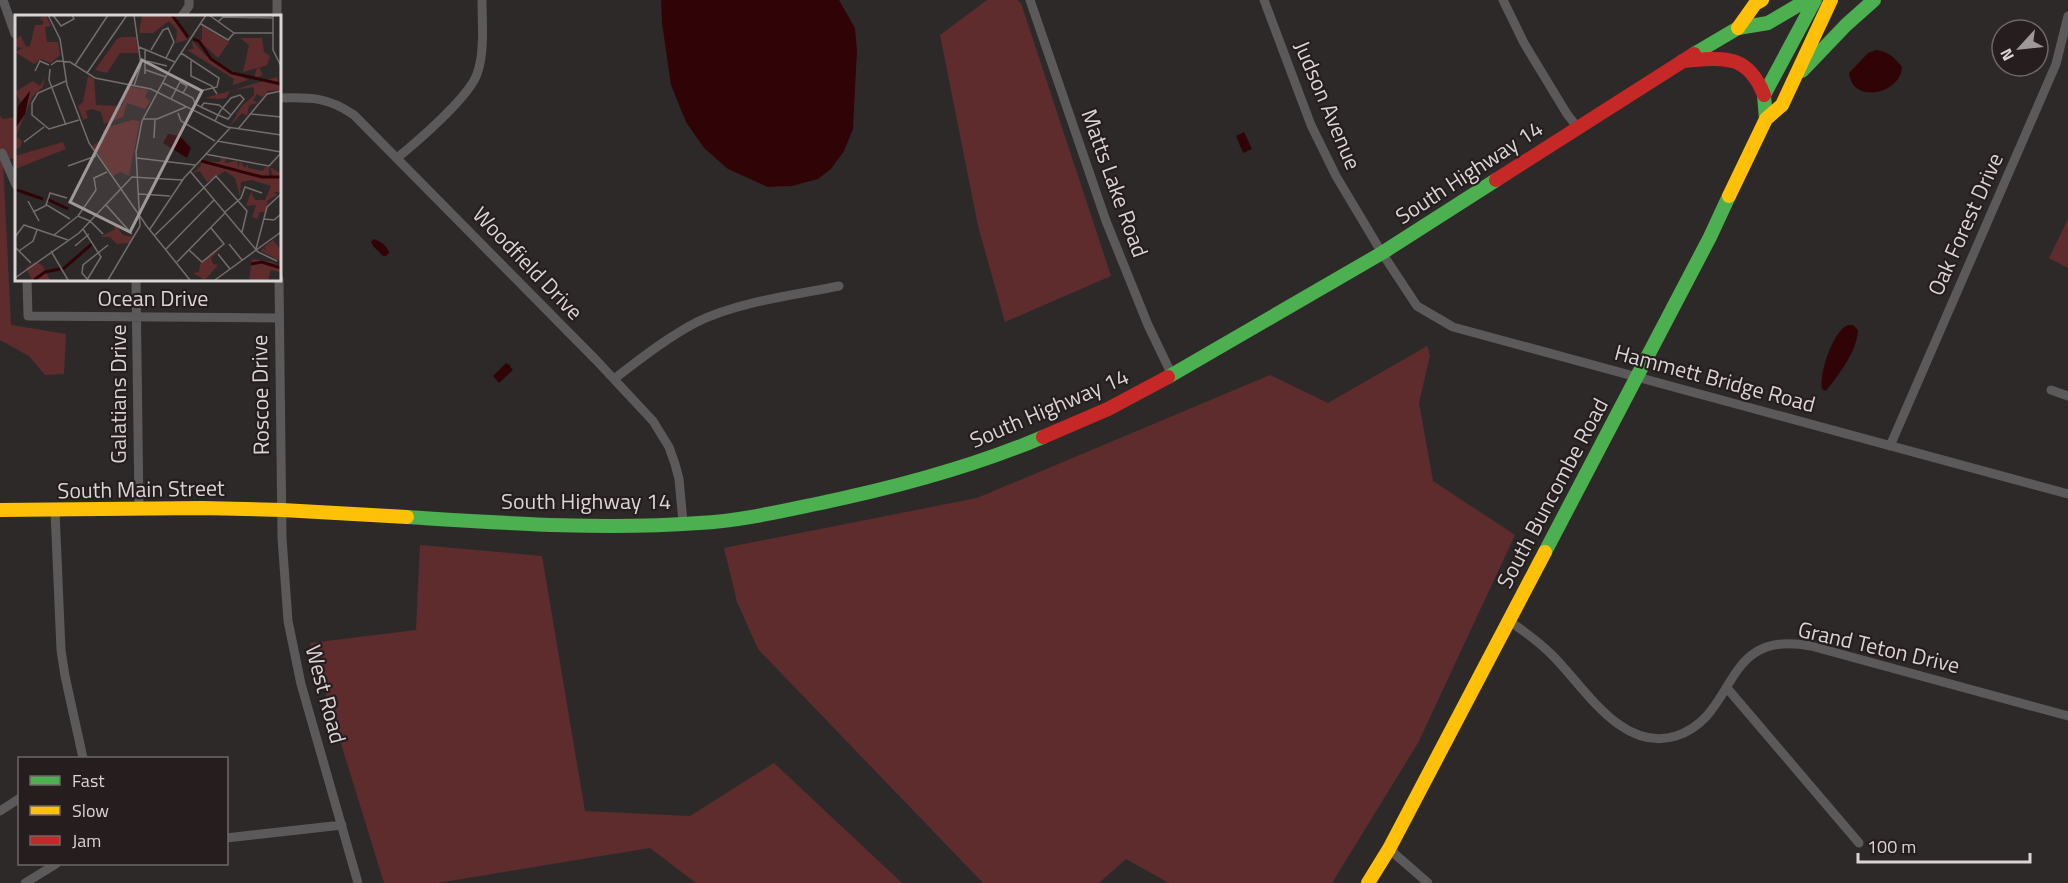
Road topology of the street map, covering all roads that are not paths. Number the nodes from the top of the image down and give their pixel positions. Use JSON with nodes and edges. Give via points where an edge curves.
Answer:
{"nodes":[{"id":1,"x":3,"y":0,"type":"edge"},
{"id":2,"x":189,"y":0,"type":"edge"},
{"id":3,"x":482,"y":0,"type":"edge"},
{"id":4,"x":1030,"y":0,"type":"edge"},
{"id":5,"x":1264,"y":0,"type":"edge"},
{"id":6,"x":1503,"y":0,"type":"edge"},
{"id":7,"x":1762,"y":0,"type":"edge"},
{"id":8,"x":1807,"y":0,"type":"edge"},
{"id":9,"x":1815,"y":0,"type":"edge"},
{"id":10,"x":1831,"y":0,"type":"edge"},
{"id":11,"x":1874,"y":0,"type":"edge"},
{"id":12,"x":183,"y":15,"type":"edge"},
{"id":13,"x":2068,"y":16,"type":"edge"},
{"id":14,"x":1738,"y":28,"type":"junction"},
{"id":15,"x":15,"y":33,"type":"dead end"},
{"id":16,"x":1682,"y":61,"type":"junction"},
{"id":17,"x":1795,"y":77,"type":"junction"},
{"id":18,"x":1764,"y":95,"type":"junction"},
{"id":19,"x":280,"y":98,"type":"edge"},
{"id":20,"x":1766,"y":119,"type":"junction"},
{"id":21,"x":1578,"y":128,"type":"junction"},
{"id":22,"x":2,"y":153,"type":"dead end"},
{"id":23,"x":398,"y":158,"type":"junction"},
{"id":24,"x":15,"y":184,"type":"edge"},
{"id":25,"x":1382,"y":253,"type":"junction"},
{"id":26,"x":27,"y":280,"type":"edge"},
{"id":27,"x":136,"y":280,"type":"edge"},
{"id":28,"x":279,"y":280,"type":"edge"},
{"id":29,"x":839,"y":286,"type":"dead end"},
{"id":30,"x":138,"y":317,"type":"junction"},
{"id":31,"x":279,"y":318,"type":"junction"},
{"id":32,"x":1172,"y":375,"type":"junction"},
{"id":33,"x":1636,"y":378,"type":"junction"},
{"id":34,"x":614,"y":379,"type":"junction"},
{"id":35,"x":2051,"y":390,"type":"dead end"},
{"id":36,"x":2068,"y":396,"type":"edge"},
{"id":37,"x":1890,"y":446,"type":"junction"},
{"id":38,"x":2068,"y":494,"type":"edge"},
{"id":39,"x":139,"y":509,"type":"junction"},
{"id":40,"x":0,"y":510,"type":"edge"},
{"id":41,"x":282,"y":510,"type":"junction"},
{"id":42,"x":55,"y":511,"type":"junction"},
{"id":43,"x":683,"y":522,"type":"junction"},
{"id":44,"x":1509,"y":621,"type":"junction"},
{"id":45,"x":1727,"y":688,"type":"junction"},
{"id":46,"x":2068,"y":716,"type":"edge"},
{"id":47,"x":84,"y":757,"type":"edge"},
{"id":48,"x":18,"y":799,"type":"edge"},
{"id":49,"x":0,"y":811,"type":"edge"},
{"id":50,"x":342,"y":825,"type":"junction"},
{"id":51,"x":228,"y":838,"type":"edge"},
{"id":52,"x":1860,"y":843,"type":"dead end"},
{"id":53,"x":1389,"y":849,"type":"junction"},
{"id":54,"x":54,"y":865,"type":"edge"},
{"id":55,"x":25,"y":883,"type":"edge"},
{"id":56,"x":358,"y":883,"type":"edge"},
{"id":57,"x":1368,"y":883,"type":"edge"},
{"id":58,"x":1428,"y":883,"type":"edge"}],
"edges":[{"from":1,"to":15,"type":"street"},
{"from":2,"to":12,"type":"street"},
{"from":3,"to":23,"type":"street","via":[[476,77],[464,95]]},
{"from":4,"to":32,"type":"street","name":"Matts Lake Road","via":[[1106,221]]},
{"from":5,"to":25,"type":"street","name":"Judson Avenue","via":[[1323,150]]},
{"from":6,"to":21,"type":"street","via":[[1524,43]]},
{"from":7,"to":14,"type":"main road","name":"South Highway 14"},
{"from":8,"to":14,"type":"main road","name":"South Highway 14","via":[[1768,23]]},
{"from":9,"to":18,"type":"main road"},
{"from":10,"to":17,"type":"main road","name":"South Buncombe Road"},
{"from":11,"to":17,"type":"main road"},
{"from":13,"to":37,"type":"street","name":"Oak Forest Drive","via":[[2052,74]]},
{"from":14,"to":16,"type":"main road","name":"South Highway 14"},
{"from":16,"to":18,"type":"main road","via":[[1739,62],[1757,76]]},
{"from":16,"to":21,"type":"main road","name":"South Highway 14"},
{"from":17,"to":20,"type":"main road","name":"South Buncombe Road","via":[[1782,105]]},
{"from":18,"to":20,"type":"main road"},
{"from":19,"to":23,"type":"street","name":"Woodfield Drive","via":[[316,98],[341,106]]},
{"from":20,"to":33,"type":"main road","name":"South Buncombe Road"},
{"from":21,"to":25,"type":"main road","name":"South Highway 14"},
{"from":22,"to":24,"type":"street"},
{"from":23,"to":34,"type":"street","name":"Woodfield Drive"},
{"from":25,"to":32,"type":"main road","name":"South Highway 14"},
{"from":25,"to":33,"type":"street","name":"Hammett Bridge Road","via":[[1417,306],[1454,327]]},
{"from":26,"to":30,"type":"street","name":"Ocean Drive","via":[[28,316]]},
{"from":27,"to":30,"type":"street","name":"Galatians Drive"},
{"from":28,"to":31,"type":"street","name":"Roscoe Drive"},
{"from":29,"to":34,"type":"street","via":[[712,315],[683,330]]},
{"from":30,"to":31,"type":"street","name":"Ocean Drive"},
{"from":30,"to":39,"type":"street","name":"Galatians Drive"},
{"from":31,"to":41,"type":"street","name":"Roscoe Drive"},
{"from":32,"to":43,"type":"main road","name":"South Highway 14","via":[[1067,428],[950,471],[827,503],[702,523]]},
{"from":33,"to":37,"type":"street","name":"Hammett Bridge Road"},
{"from":33,"to":44,"type":"main road","name":"South Buncombe Road"},
{"from":34,"to":43,"type":"street","name":"Woodfield Drive","via":[[653,421],[669,447],[679,479]]},
{"from":35,"to":36,"type":"street"},
{"from":37,"to":38,"type":"street","name":"Hammett Bridge Road"},
{"from":39,"to":41,"type":"main road","name":"South Main Street"},
{"from":39,"to":42,"type":"main road","name":"South Main Street"},
{"from":40,"to":42,"type":"main road","name":"South Main Street"},
{"from":41,"to":43,"type":"main road","name":"South Highway 14","via":[[504,523],[641,526]]},
{"from":41,"to":50,"type":"street","name":"West Road","via":[[286,607],[292,646]]},
{"from":42,"to":47,"type":"street","via":[[61,650]]},
{"from":44,"to":45,"type":"street","name":"Grand Teton Drive","via":[[1551,654],[1605,715],[1637,734],[1664,738],[1686,731],[1703,718]]},
{"from":44,"to":53,"type":"main road","name":"South Buncombe Road"},
{"from":45,"to":46,"type":"street","name":"Grand Teton Drive","via":[[1752,654],[1781,644],[1800,644]]},
{"from":45,"to":52,"type":"street"},
{"from":48,"to":49,"type":"street"},
{"from":50,"to":51,"type":"street"},
{"from":50,"to":56,"type":"street","name":"West Road"},
{"from":53,"to":57,"type":"main road","name":"South Buncombe Road"},
{"from":53,"to":58,"type":"street"},
{"from":54,"to":55,"type":"street"}]}
